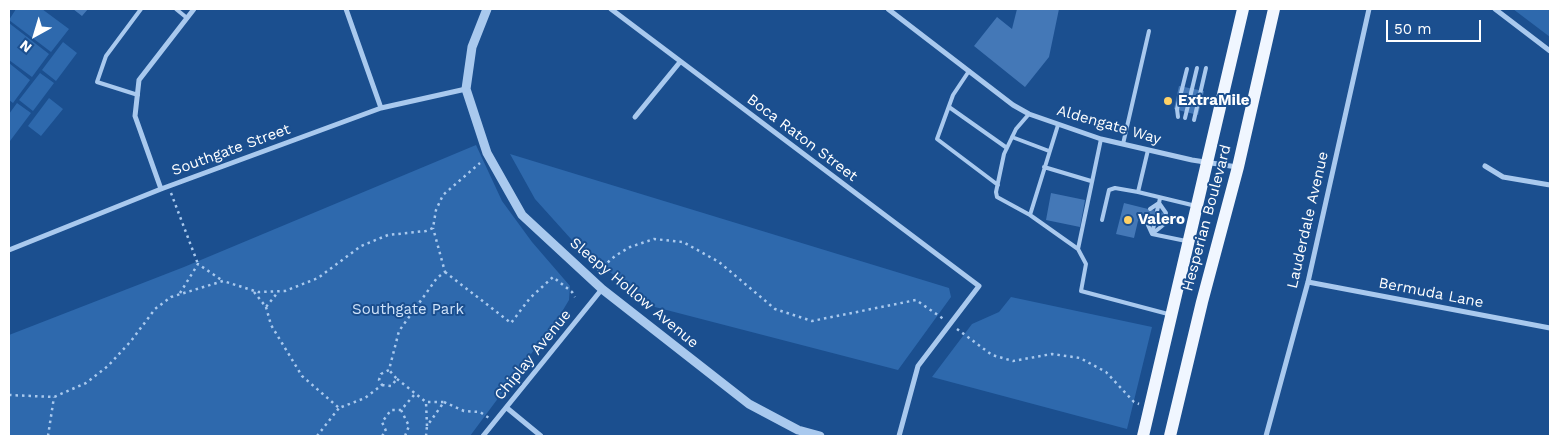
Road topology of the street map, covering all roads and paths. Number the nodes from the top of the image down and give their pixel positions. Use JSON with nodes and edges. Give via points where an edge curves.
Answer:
{"nodes":[{"id":1,"x":141,"y":9,"type":"edge"},
{"id":2,"x":176,"y":9,"type":"edge"},
{"id":3,"x":194,"y":9,"type":"edge"},
{"id":4,"x":346,"y":9,"type":"edge"},
{"id":5,"x":487,"y":9,"type":"edge"},
{"id":6,"x":611,"y":9,"type":"edge"},
{"id":7,"x":888,"y":9,"type":"edge"},
{"id":8,"x":1243,"y":9,"type":"edge"},
{"id":9,"x":1274,"y":9,"type":"edge"},
{"id":10,"x":1369,"y":9,"type":"edge"},
{"id":11,"x":1496,"y":9,"type":"edge"},
{"id":12,"x":187,"y":18,"type":"junction"},
{"id":13,"x":1148,"y":31,"type":"dead end"},
{"id":14,"x":1550,"y":51,"type":"edge"},
{"id":15,"x":680,"y":62,"type":"junction"},
{"id":16,"x":1197,"y":68,"type":"dead end"},
{"id":17,"x":1206,"y":68,"type":"dead end"},
{"id":18,"x":1187,"y":69,"type":"dead end"},
{"id":19,"x":970,"y":71,"type":"junction"},
{"id":20,"x":466,"y":89,"type":"junction"},
{"id":21,"x":138,"y":95,"type":"junction"},
{"id":22,"x":949,"y":107,"type":"junction"},
{"id":23,"x":381,"y":108,"type":"junction"},
{"id":24,"x":1029,"y":114,"type":"junction"},
{"id":25,"x":1178,"y":116,"type":"dead end"},
{"id":26,"x":635,"y":117,"type":"dead end"},
{"id":27,"x":1185,"y":118,"type":"dead end"},
{"id":28,"x":1194,"y":120,"type":"dead end"},
{"id":29,"x":1058,"y":125,"type":"junction"},
{"id":30,"x":1012,"y":136,"type":"junction"},
{"id":31,"x":1101,"y":139,"type":"junction"},
{"id":32,"x":1123,"y":144,"type":"junction"},
{"id":33,"x":1007,"y":148,"type":"junction"},
{"id":34,"x":1148,"y":150,"type":"junction"},
{"id":35,"x":1049,"y":151,"type":"junction"},
{"id":36,"x":489,"y":157,"type":"junction"},
{"id":37,"x":1208,"y":162,"type":"junction"},
{"id":38,"x":1485,"y":166,"type":"dead end"},
{"id":39,"x":1044,"y":167,"type":"junction"},
{"id":40,"x":1238,"y":167,"type":"junction"},
{"id":41,"x":1091,"y":181,"type":"junction"},
{"id":42,"x":998,"y":185,"type":"junction"},
{"id":43,"x":1550,"y":185,"type":"edge"},
{"id":44,"x":168,"y":186,"type":"junction"},
{"id":45,"x":161,"y":189,"type":"junction"},
{"id":46,"x":1138,"y":192,"type":"junction"},
{"id":47,"x":1160,"y":198,"type":"junction"},
{"id":48,"x":1159,"y":203,"type":"junction"},
{"id":49,"x":1198,"y":206,"type":"junction"},
{"id":50,"x":1150,"y":209,"type":"dead end"},
{"id":51,"x":1158,"y":211,"type":"dead end"},
{"id":52,"x":1166,"y":213,"type":"dead end"},
{"id":53,"x":1030,"y":215,"type":"junction"},
{"id":54,"x":1102,"y":220,"type":"dead end"},
{"id":55,"x":1147,"y":223,"type":"dead end"},
{"id":56,"x":1154,"y":224,"type":"dead end"},
{"id":57,"x":1162,"y":226,"type":"dead end"},
{"id":58,"x":433,"y":228,"type":"junction"},
{"id":59,"x":1152,"y":234,"type":"junction"},
{"id":60,"x":1189,"y":242,"type":"junction"},
{"id":61,"x":1078,"y":249,"type":"junction"},
{"id":62,"x":9,"y":250,"type":"edge"},
{"id":63,"x":198,"y":264,"type":"junction"},
{"id":64,"x":598,"y":271,"type":"dead end"},
{"id":65,"x":445,"y":272,"type":"junction"},
{"id":66,"x":223,"y":281,"type":"junction"},
{"id":67,"x":1308,"y":282,"type":"junction"},
{"id":68,"x":602,"y":289,"type":"junction"},
{"id":69,"x":253,"y":291,"type":"junction"},
{"id":70,"x":278,"y":292,"type":"junction"},
{"id":71,"x":179,"y":294,"type":"junction"},
{"id":72,"x":575,"y":297,"type":"dead end"},
{"id":73,"x":266,"y":307,"type":"junction"},
{"id":74,"x":1171,"y":315,"type":"junction"},
{"id":75,"x":950,"y":324,"type":"junction"},
{"id":76,"x":1550,"y":328,"type":"edge"},
{"id":77,"x":390,"y":370,"type":"junction"},
{"id":78,"x":397,"y":380,"type":"junction"},
{"id":79,"x":382,"y":385,"type":"junction"},
{"id":80,"x":415,"y":394,"type":"junction"},
{"id":81,"x":9,"y":395,"type":"edge"},
{"id":82,"x":54,"y":396,"type":"junction"},
{"id":83,"x":426,"y":402,"type":"junction"},
{"id":84,"x":444,"y":402,"type":"junction"},
{"id":85,"x":339,"y":408,"type":"junction"},
{"id":86,"x":507,"y":408,"type":"junction"},
{"id":87,"x":402,"y":410,"type":"junction"},
{"id":88,"x":1150,"y":410,"type":"junction"},
{"id":89,"x":494,"y":422,"type":"junction"},
{"id":90,"x":427,"y":426,"type":"junction"},
{"id":91,"x":48,"y":436,"type":"edge"},
{"id":92,"x":316,"y":436,"type":"edge"},
{"id":93,"x":382,"y":436,"type":"edge"},
{"id":94,"x":405,"y":436,"type":"edge"},
{"id":95,"x":426,"y":436,"type":"edge"},
{"id":96,"x":483,"y":436,"type":"edge"},
{"id":97,"x":541,"y":436,"type":"edge"},
{"id":98,"x":820,"y":436,"type":"edge"},
{"id":99,"x":899,"y":436,"type":"edge"},
{"id":100,"x":1143,"y":436,"type":"edge"},
{"id":101,"x":1170,"y":436,"type":"edge"},
{"id":102,"x":1266,"y":436,"type":"edge"}],
"edges":[{"from":1,"to":21,"type":"lane","via":[[106,56],[97,82]]},
{"from":2,"to":12,"type":"lane"},
{"from":3,"to":12,"type":"street"},
{"from":4,"to":23,"type":"street"},
{"from":5,"to":20,"type":"street","name":"Sleepy Hollow Avenue","via":[[472,47]]},
{"from":6,"to":15,"type":"street","name":"Boca Raton Street"},
{"from":7,"to":19,"type":"street","name":"Aldengate Way"},
{"from":8,"to":37,"type":"main road","name":"Hesperian Boulevard"},
{"from":9,"to":40,"type":"main road","name":"Hesperian Boulevard"},
{"from":10,"to":67,"type":"street","name":"Lauderdale Avenue"},
{"from":11,"to":14,"type":"street"},
{"from":12,"to":21,"type":"street","via":[[140,80]]},
{"from":13,"to":32,"type":"lane"},
{"from":15,"to":26,"type":"street"},
{"from":15,"to":75,"type":"street","name":"Boca Raton Street","via":[[979,286]]},
{"from":16,"to":27,"type":"lane"},
{"from":17,"to":28,"type":"lane"},
{"from":18,"to":25,"type":"lane"},
{"from":19,"to":22,"type":"lane"},
{"from":19,"to":24,"type":"street","name":"Aldengate Way"},
{"from":20,"to":23,"type":"street","name":"Southgate Street"},
{"from":20,"to":36,"type":"street","name":"Sleepy Hollow Avenue"},
{"from":21,"to":45,"type":"street","via":[[135,116]]},
{"from":22,"to":33,"type":"lane"},
{"from":22,"to":42,"type":"lane","via":[[937,139]]},
{"from":23,"to":44,"type":"street","name":"Southgate Street"},
{"from":24,"to":29,"type":"street","name":"Aldengate Way"},
{"from":24,"to":30,"type":"lane"},
{"from":29,"to":31,"type":"street","name":"Aldengate Way"},
{"from":29,"to":35,"type":"lane"},
{"from":30,"to":33,"type":"lane"},
{"from":30,"to":35,"type":"lane"},
{"from":31,"to":32,"type":"street","name":"Aldengate Way"},
{"from":31,"to":41,"type":"lane"},
{"from":32,"to":34,"type":"street","name":"Aldengate Way"},
{"from":33,"to":42,"type":"lane"},
{"from":34,"to":37,"type":"street","name":"Aldengate Way"},
{"from":34,"to":46,"type":"lane"},
{"from":35,"to":39,"type":"lane"},
{"from":36,"to":58,"type":"path","via":[[443,195]]},
{"from":36,"to":68,"type":"street","name":"Sleepy Hollow Avenue","via":[[522,215]]},
{"from":37,"to":40,"type":"street","name":"Aldengate Way"},
{"from":37,"to":49,"type":"main road","name":"Hesperian Boulevard"},
{"from":38,"to":43,"type":"street","via":[[1503,177]]},
{"from":39,"to":41,"type":"lane"},
{"from":39,"to":53,"type":"lane"},
{"from":40,"to":101,"type":"main road","name":"Hesperian Boulevard"},
{"from":41,"to":61,"type":"lane"},
{"from":42,"to":53,"type":"lane","via":[[997,197]]},
{"from":44,"to":45,"type":"street","name":"Southgate Street"},
{"from":44,"to":63,"type":"path"},
{"from":45,"to":62,"type":"street","name":"Southgate Street"},
{"from":46,"to":47,"type":"lane"},
{"from":46,"to":54,"type":"lane","via":[[1109,190]]},
{"from":47,"to":48,"type":"lane"},
{"from":47,"to":49,"type":"lane"},
{"from":48,"to":50,"type":"lane"},
{"from":48,"to":51,"type":"lane"},
{"from":48,"to":52,"type":"lane"},
{"from":49,"to":60,"type":"main road","name":"Hesperian Boulevard"},
{"from":53,"to":61,"type":"lane"},
{"from":55,"to":59,"type":"lane"},
{"from":56,"to":59,"type":"lane"},
{"from":57,"to":59,"type":"lane"},
{"from":58,"to":65,"type":"path"},
{"from":58,"to":70,"type":"path","via":[[388,235],[361,246],[318,278]]},
{"from":59,"to":60,"type":"lane"},
{"from":60,"to":74,"type":"main road","name":"Hesperian Boulevard"},
{"from":61,"to":74,"type":"lane","via":[[1086,264],[1081,292]]},
{"from":63,"to":66,"type":"path"},
{"from":63,"to":71,"type":"path"},
{"from":64,"to":75,"type":"path","via":[[630,247],[654,239],[683,242],[719,262],[775,309],[812,321],[916,300]]},
{"from":65,"to":72,"type":"path","via":[[511,323],[530,298],[553,277]]},
{"from":65,"to":77,"type":"path","via":[[437,278],[399,331]]},
{"from":66,"to":69,"type":"path"},
{"from":66,"to":71,"type":"path"},
{"from":67,"to":76,"type":"street","name":"Bermuda Lane"},
{"from":67,"to":102,"type":"street","name":"Lauderdale Avenue"},
{"from":68,"to":86,"type":"street","name":"Chiplay Avenue"},
{"from":68,"to":98,"type":"street","name":"Sleepy Hollow Avenue","via":[[749,404],[798,430]]},
{"from":69,"to":70,"type":"path"},
{"from":69,"to":73,"type":"path"},
{"from":70,"to":73,"type":"path"},
{"from":71,"to":82,"type":"path","via":[[155,309],[108,366],[86,383]]},
{"from":73,"to":85,"type":"path","via":[[271,325],[302,376]]},
{"from":74,"to":88,"type":"main road","name":"Hesperian Boulevard"},
{"from":75,"to":88,"type":"path","via":[[992,355],[1013,361],[1052,354],[1080,358],[1106,372],[1134,402]]},
{"from":75,"to":99,"type":"street","via":[[918,366]]},
{"from":77,"to":78,"type":"path"},
{"from":77,"to":79,"type":"path","via":[[381,374],[379,380]]},
{"from":78,"to":79,"type":"path","via":[[390,386]]},
{"from":78,"to":80,"type":"path"},
{"from":79,"to":85,"type":"path","via":[[366,398]]},
{"from":80,"to":83,"type":"path"},
{"from":80,"to":87,"type":"path"},
{"from":81,"to":82,"type":"path"},
{"from":82,"to":91,"type":"path"},
{"from":83,"to":84,"type":"path"},
{"from":83,"to":90,"type":"path"},
{"from":84,"to":89,"type":"path","via":[[464,411],[480,412]]},
{"from":84,"to":90,"type":"path"},
{"from":85,"to":92,"type":"path"},
{"from":86,"to":89,"type":"street","name":"Chiplay Avenue"},
{"from":86,"to":97,"type":"street"},
{"from":87,"to":93,"type":"path","via":[[391,410],[382,422],[386,431]]},
{"from":87,"to":94,"type":"path","via":[[409,426]]},
{"from":88,"to":100,"type":"main road","name":"Hesperian Boulevard"},
{"from":89,"to":96,"type":"street","name":"Chiplay Avenue"},
{"from":90,"to":95,"type":"path"}]}
